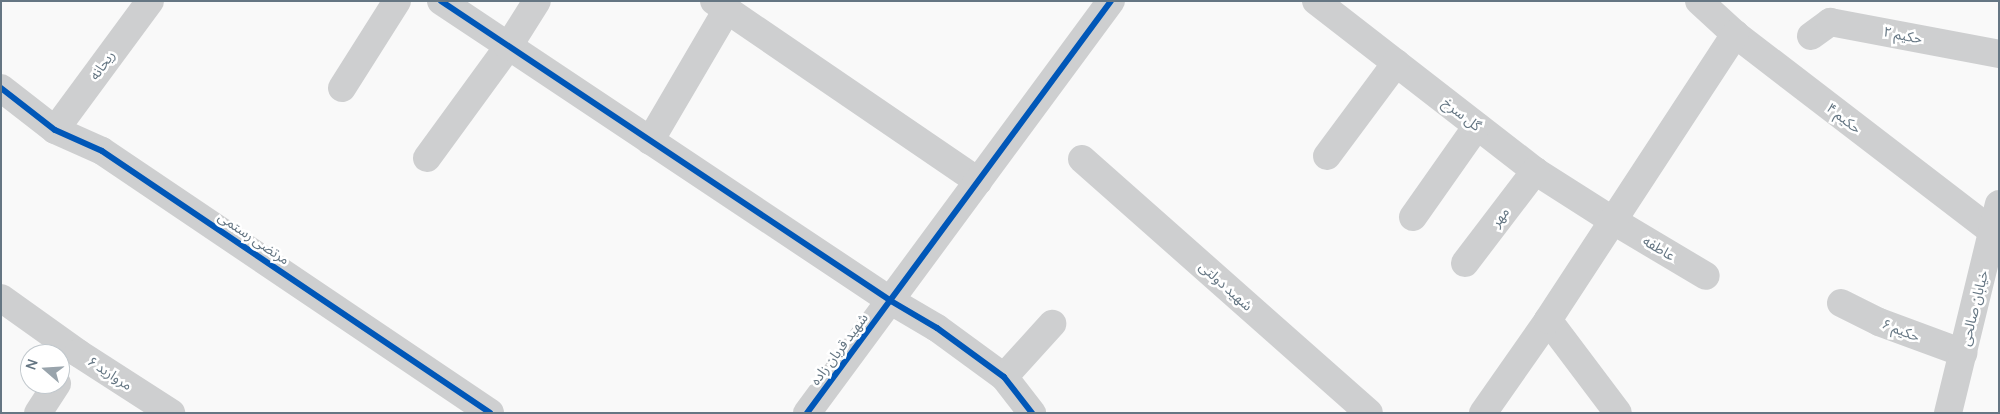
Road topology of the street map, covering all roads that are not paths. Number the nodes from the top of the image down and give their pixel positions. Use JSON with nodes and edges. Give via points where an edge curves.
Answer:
{"nodes":[{"id":1,"x":150,"y":1,"type":"edge"},
{"id":2,"x":397,"y":1,"type":"edge"},
{"id":3,"x":441,"y":1,"type":"edge"},
{"id":4,"x":537,"y":1,"type":"edge"},
{"id":5,"x":1316,"y":1,"type":"edge"},
{"id":6,"x":1699,"y":1,"type":"edge"},
{"id":7,"x":720,"y":6,"type":"edge"},
{"id":8,"x":1096,"y":6,"type":"edge"},
{"id":9,"x":1735,"y":34,"type":"junction"},
{"id":10,"x":1811,"y":36,"type":"dead end"},
{"id":11,"x":508,"y":47,"type":"junction"},
{"id":12,"x":1999,"y":54,"type":"edge"},
{"id":13,"x":1396,"y":63,"type":"junction"},
{"id":14,"x":1,"y":88,"type":"edge"},
{"id":15,"x":342,"y":88,"type":"dead end"},
{"id":16,"x":1477,"y":126,"type":"junction"},
{"id":17,"x":55,"y":130,"type":"junction"},
{"id":18,"x":650,"y":141,"type":"junction"},
{"id":19,"x":1327,"y":156,"type":"dead end"},
{"id":20,"x":427,"y":158,"type":"dead end"},
{"id":21,"x":1082,"y":159,"type":"dead end"},
{"id":22,"x":1535,"y":171,"type":"junction"},
{"id":23,"x":978,"y":181,"type":"junction"},
{"id":24,"x":1999,"y":204,"type":"edge"},
{"id":25,"x":1412,"y":216,"type":"dead end"},
{"id":26,"x":1612,"y":220,"type":"junction"},
{"id":27,"x":1992,"y":232,"type":"junction"},
{"id":28,"x":1466,"y":263,"type":"dead end"},
{"id":29,"x":1706,"y":276,"type":"dead end"},
{"id":30,"x":1990,"y":288,"type":"edge"},
{"id":31,"x":1,"y":298,"type":"edge"},
{"id":32,"x":891,"y":301,"type":"junction"},
{"id":33,"x":1841,"y":303,"type":"dead end"},
{"id":34,"x":1548,"y":320,"type":"junction"},
{"id":35,"x":1052,"y":324,"type":"dead end"},
{"id":36,"x":78,"y":352,"type":"junction"},
{"id":37,"x":1963,"y":353,"type":"junction"},
{"id":38,"x":70,"y":364,"type":"edge"},
{"id":39,"x":1004,"y":376,"type":"junction"},
{"id":40,"x":50,"y":394,"type":"edge"},
{"id":41,"x":38,"y":413,"type":"edge"},
{"id":42,"x":171,"y":413,"type":"edge"},
{"id":43,"x":490,"y":413,"type":"edge"},
{"id":44,"x":807,"y":413,"type":"edge"},
{"id":45,"x":1032,"y":413,"type":"edge"},
{"id":46,"x":1369,"y":413,"type":"edge"},
{"id":47,"x":1483,"y":413,"type":"edge"},
{"id":48,"x":1618,"y":413,"type":"edge"},
{"id":49,"x":1948,"y":413,"type":"edge"}],
"edges":[{"from":1,"to":17,"type":"street","name":"ریحانه"},
{"from":2,"to":15,"type":"street"},
{"from":3,"to":11,"type":"street"},
{"from":4,"to":11,"type":"street"},
{"from":5,"to":13,"type":"street","name":"گل سرخ"},
{"from":6,"to":9,"type":"street","name":"حکیم ۴"},
{"from":7,"to":18,"type":"street"},
{"from":7,"to":23,"type":"street"},
{"from":8,"to":23,"type":"street","name":"شهید قربان زاده"},
{"from":9,"to":26,"type":"street"},
{"from":9,"to":27,"type":"street","name":"حکیم ۴"},
{"from":10,"to":12,"type":"street","name":"حکیم ۲","via":[[1830,22]]},
{"from":11,"to":18,"type":"street"},
{"from":11,"to":20,"type":"street"},
{"from":13,"to":16,"type":"street","name":"گل سرخ"},
{"from":13,"to":19,"type":"street"},
{"from":14,"to":17,"type":"street","name":"مرتضی رستمی"},
{"from":16,"to":22,"type":"street","name":"گل سرخ"},
{"from":16,"to":25,"type":"street"},
{"from":17,"to":43,"type":"street","name":"مرتضی رستمی","via":[[102,150]]},
{"from":18,"to":32,"type":"street"},
{"from":21,"to":46,"type":"street","name":"شهید دولتی"},
{"from":22,"to":26,"type":"street","name":"گل سرخ"},
{"from":22,"to":28,"type":"street","name":"مهر"},
{"from":23,"to":32,"type":"street","name":"شهید قربان زاده"},
{"from":24,"to":27,"type":"street","name":"خیابان صالحی"},
{"from":26,"to":29,"type":"street","name":"عاطفه"},
{"from":26,"to":34,"type":"street"},
{"from":27,"to":30,"type":"street","name":"خیابان صالحی"},
{"from":30,"to":37,"type":"street","name":"خیابان صالحی"},
{"from":31,"to":36,"type":"street","name":"مروارید ۶"},
{"from":32,"to":39,"type":"street","via":[[937,328]]},
{"from":32,"to":44,"type":"street","name":"شهید قربان زاده"},
{"from":33,"to":37,"type":"street","name":"حکیم ۶","via":[[1879,322]]},
{"from":34,"to":47,"type":"street"},
{"from":34,"to":48,"type":"street"},
{"from":35,"to":39,"type":"street"},
{"from":36,"to":38,"type":"street"},
{"from":36,"to":42,"type":"street","name":"مروارید ۶"},
{"from":37,"to":49,"type":"street","name":"خیابان صالحی"},
{"from":39,"to":45,"type":"street"},
{"from":40,"to":41,"type":"street"}]}
